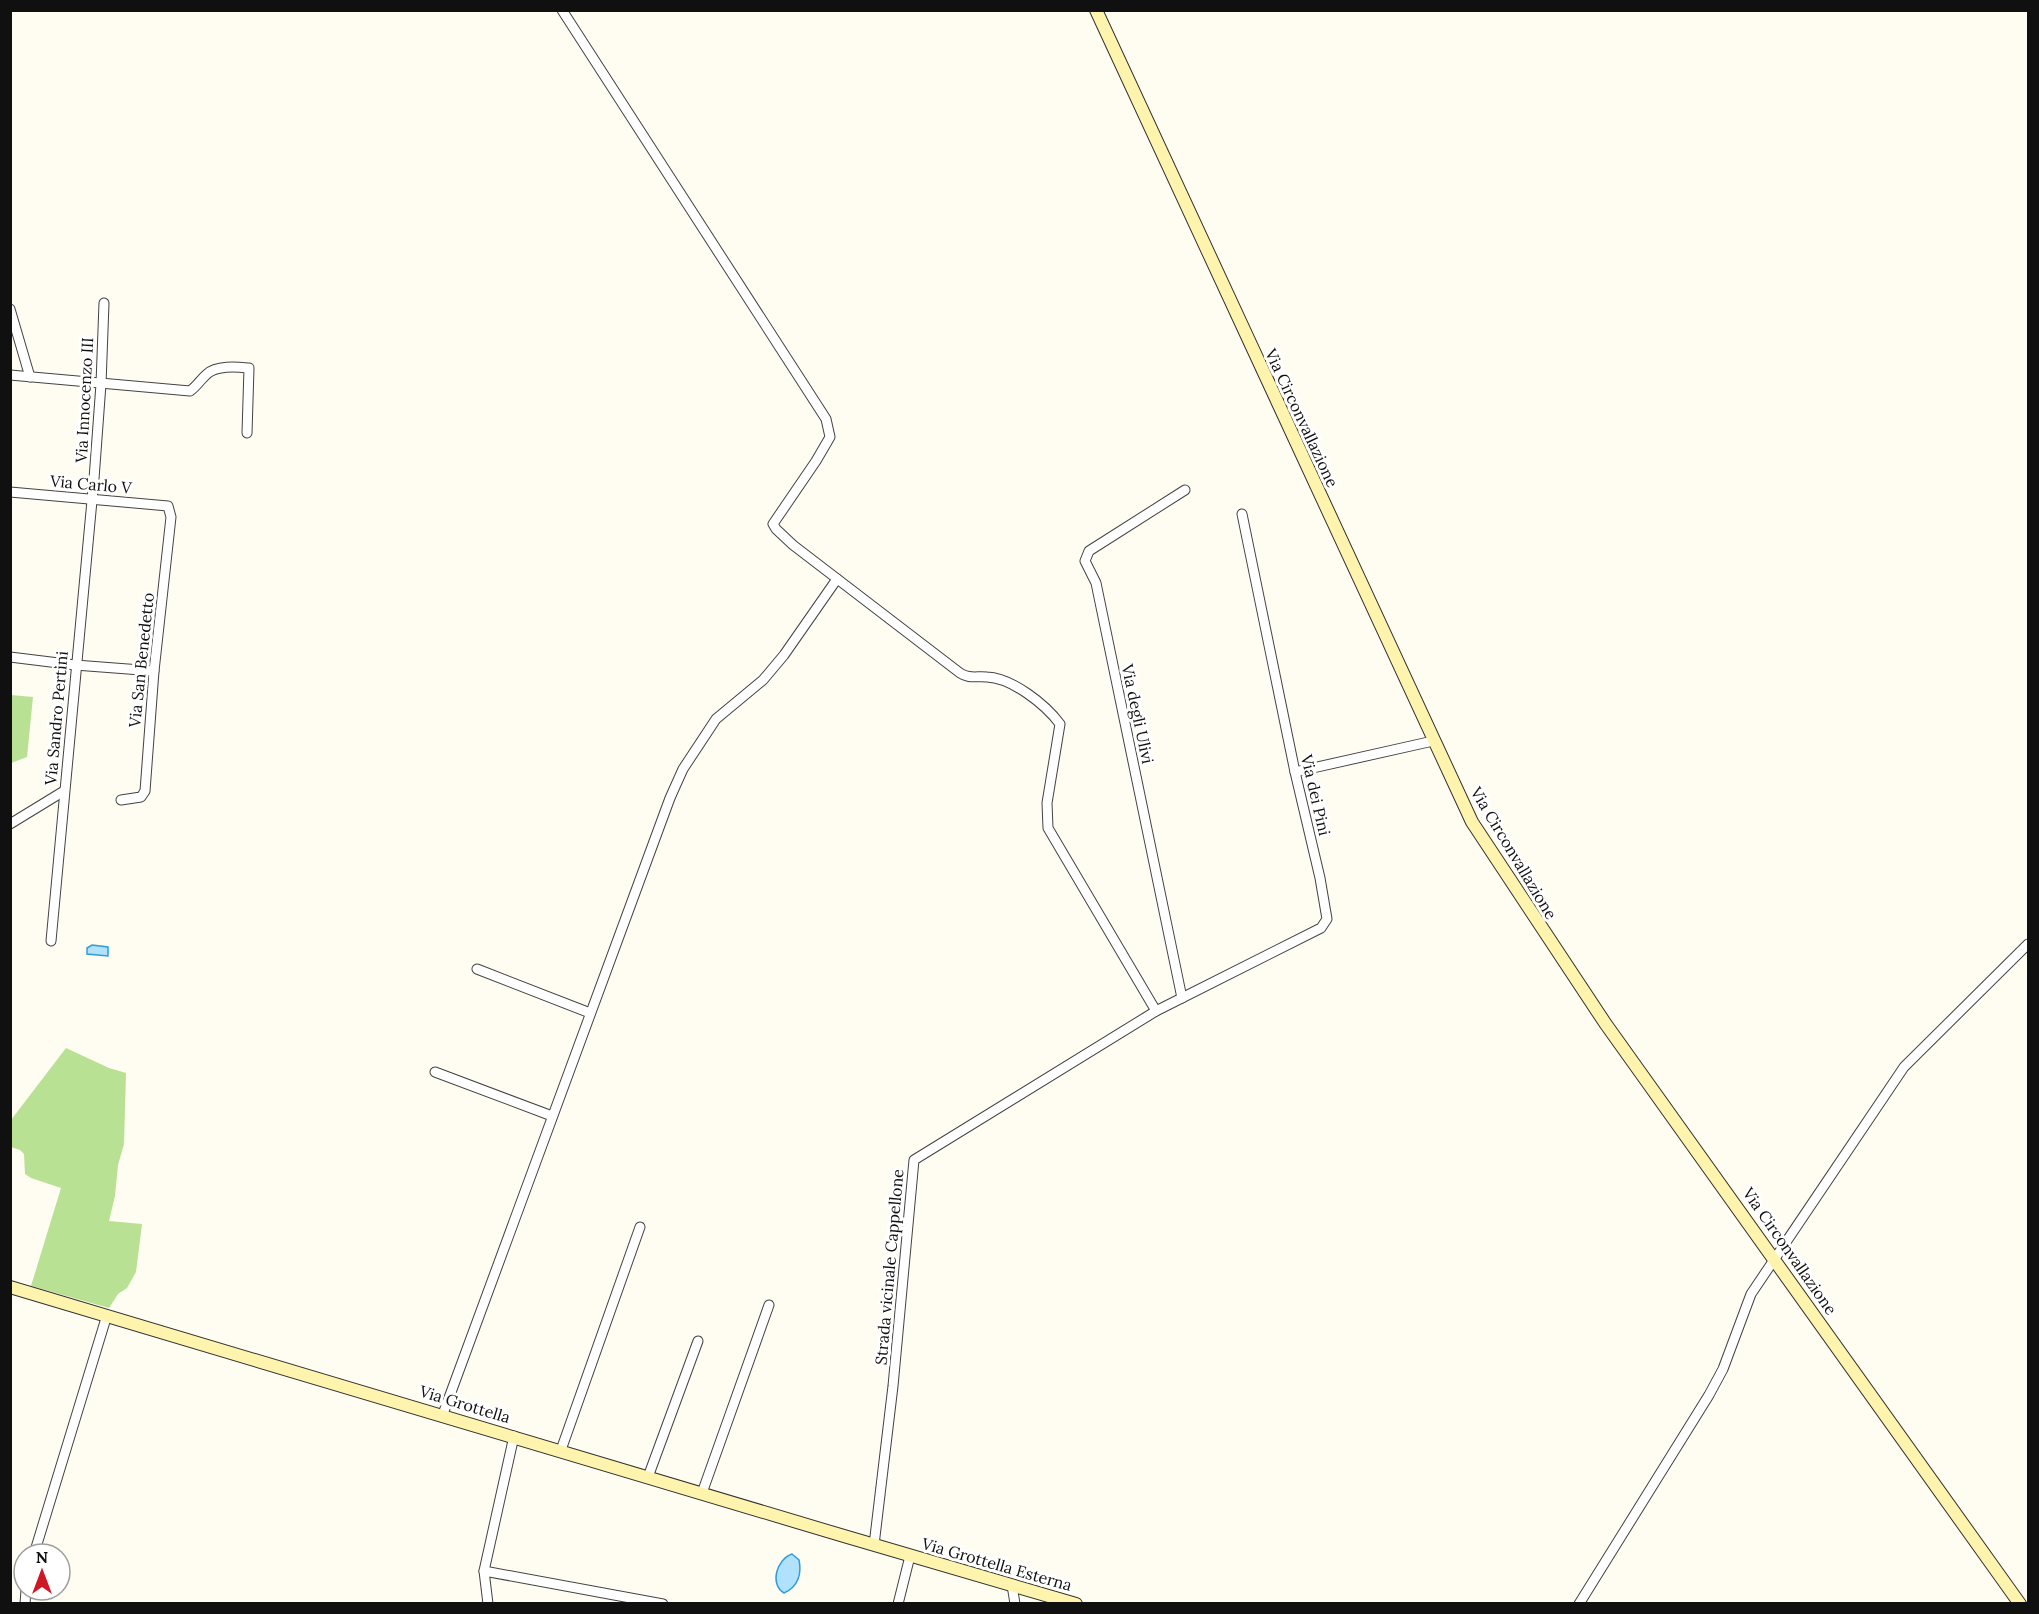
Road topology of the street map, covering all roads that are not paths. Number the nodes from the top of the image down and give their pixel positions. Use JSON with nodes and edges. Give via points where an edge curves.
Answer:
{"nodes":[{"id":1,"x":562,"y":10,"type":"edge"},
{"id":2,"x":1096,"y":10,"type":"edge"},
{"id":3,"x":104,"y":303,"type":"dead end"},
{"id":4,"x":10,"y":309,"type":"edge"},
{"id":5,"x":10,"y":375,"type":"edge"},
{"id":6,"x":30,"y":377,"type":"junction"},
{"id":7,"x":101,"y":384,"type":"junction"},
{"id":8,"x":247,"y":433,"type":"dead end"},
{"id":9,"x":1185,"y":490,"type":"dead end"},
{"id":10,"x":10,"y":492,"type":"edge"},
{"id":11,"x":93,"y":499,"type":"junction"},
{"id":12,"x":168,"y":506,"type":"joint"},
{"id":13,"x":1242,"y":514,"type":"dead end"},
{"id":14,"x":837,"y":579,"type":"junction"},
{"id":15,"x":10,"y":657,"type":"edge"},
{"id":16,"x":75,"y":665,"type":"junction"},
{"id":17,"x":154,"y":671,"type":"junction"},
{"id":18,"x":1433,"y":741,"type":"junction"},
{"id":19,"x":1295,"y":772,"type":"junction"},
{"id":20,"x":64,"y":791,"type":"junction"},
{"id":21,"x":121,"y":800,"type":"dead end"},
{"id":22,"x":10,"y":824,"type":"edge"},
{"id":23,"x":51,"y":941,"type":"dead end"},
{"id":24,"x":2028,"y":944,"type":"edge"},
{"id":25,"x":477,"y":969,"type":"dead end"},
{"id":26,"x":1182,"y":998,"type":"junction"},
{"id":27,"x":1155,"y":1011,"type":"junction"},
{"id":28,"x":590,"y":1013,"type":"junction"},
{"id":29,"x":435,"y":1072,"type":"dead end"},
{"id":30,"x":552,"y":1116,"type":"junction"},
{"id":31,"x":640,"y":1227,"type":"dead end"},
{"id":32,"x":1774,"y":1258,"type":"junction"},
{"id":33,"x":10,"y":1287,"type":"edge"},
{"id":34,"x":769,"y":1305,"type":"dead end"},
{"id":35,"x":107,"y":1315,"type":"junction"},
{"id":36,"x":698,"y":1341,"type":"dead end"},
{"id":37,"x":443,"y":1414,"type":"junction"},
{"id":38,"x":514,"y":1436,"type":"junction"},
{"id":39,"x":561,"y":1450,"type":"junction"},
{"id":40,"x":648,"y":1477,"type":"junction"},
{"id":41,"x":702,"y":1493,"type":"junction"},
{"id":42,"x":38,"y":1542,"type":"edge"},
{"id":43,"x":873,"y":1545,"type":"junction"},
{"id":44,"x":910,"y":1556,"type":"junction"},
{"id":45,"x":484,"y":1571,"type":"junction"},
{"id":46,"x":1012,"y":1585,"type":"junction"},
{"id":47,"x":589,"y":1591,"type":"junction"},
{"id":48,"x":488,"y":1604,"type":"edge"},
{"id":49,"x":591,"y":1604,"type":"edge"},
{"id":50,"x":663,"y":1604,"type":"edge"},
{"id":51,"x":898,"y":1604,"type":"edge"},
{"id":52,"x":1015,"y":1604,"type":"edge"},
{"id":53,"x":1076,"y":1604,"type":"edge"},
{"id":54,"x":1578,"y":1604,"type":"edge"},
{"id":55,"x":2020,"y":1604,"type":"edge"}],
"edges":[{"from":1,"to":14,"type":"street","via":[[826,419],[830,437],[773,524]]},
{"from":2,"to":18,"type":"main road","name":"Via Circonvallazione"},
{"from":3,"to":7,"type":"street","name":"Via Innocenzo III"},
{"from":4,"to":6,"type":"street"},
{"from":5,"to":6,"type":"street"},
{"from":6,"to":7,"type":"street"},
{"from":7,"to":8,"type":"street","via":[[189,391],[208,372],[249,368]]},
{"from":7,"to":11,"type":"street","name":"Via Innocenzo III"},
{"from":9,"to":26,"type":"street","name":"Via degli Ulivi","via":[[1085,557],[1096,583]]},
{"from":10,"to":11,"type":"street","name":"Via Carlo V"},
{"from":11,"to":12,"type":"street","name":"Via Carlo V"},
{"from":11,"to":16,"type":"street","name":"Via Sandro Pertini"},
{"from":12,"to":17,"type":"street","name":"Via San Benedetto","via":[[171,517]]},
{"from":13,"to":19,"type":"street","name":"Via dei Pini"},
{"from":14,"to":27,"type":"street","via":[[967,678],[987,676],[1004,680],[1060,724],[1047,803],[1048,828]]},
{"from":14,"to":28,"type":"street","via":[[784,655],[763,680],[716,719],[682,769]]},
{"from":15,"to":16,"type":"street"},
{"from":16,"to":17,"type":"street"},
{"from":16,"to":20,"type":"street","name":"Via Sandro Pertini"},
{"from":17,"to":21,"type":"street","name":"Via San Benedetto","via":[[145,791],[141,796]]},
{"from":18,"to":19,"type":"street"},
{"from":18,"to":32,"type":"main road","name":"Via Circonvallazione","via":[[1472,822],[1534,919]]},
{"from":19,"to":26,"type":"street","name":"Via dei Pini","via":[[1327,919],[1322,928]]},
{"from":20,"to":22,"type":"street"},
{"from":20,"to":23,"type":"street","name":"Via Sandro Pertini"},
{"from":24,"to":32,"type":"street","via":[[1904,1066]]},
{"from":25,"to":28,"type":"street"},
{"from":26,"to":27,"type":"street","name":"Strada vicinale Cappellone"},
{"from":27,"to":43,"type":"street","name":"Strada vicinale Cappellone","via":[[914,1160],[893,1386]]},
{"from":28,"to":30,"type":"street"},
{"from":29,"to":30,"type":"street"},
{"from":30,"to":37,"type":"street"},
{"from":31,"to":39,"type":"street"},
{"from":32,"to":54,"type":"street","via":[[1750,1294],[1723,1369],[1709,1395]]},
{"from":32,"to":55,"type":"main road","name":"Via Circonvallazione"},
{"from":33,"to":35,"type":"main road","name":"Via Grottella"},
{"from":34,"to":41,"type":"street"},
{"from":35,"to":37,"type":"main road","name":"Via Grottella"},
{"from":35,"to":42,"type":"street"},
{"from":36,"to":40,"type":"street"},
{"from":37,"to":38,"type":"main road","name":"Via Grottella"},
{"from":38,"to":39,"type":"main road","name":"Via Grottella"},
{"from":38,"to":45,"type":"street"},
{"from":39,"to":40,"type":"main road","name":"Via Grottella"},
{"from":40,"to":41,"type":"main road","name":"Via Grottella"},
{"from":41,"to":43,"type":"main road","name":"Via Grottella"},
{"from":43,"to":44,"type":"main road","name":"Via Grottella"},
{"from":44,"to":46,"type":"main road","name":"Via Grottella Esterna"},
{"from":44,"to":51,"type":"street"},
{"from":45,"to":47,"type":"street"},
{"from":45,"to":48,"type":"street"},
{"from":46,"to":52,"type":"street"},
{"from":46,"to":53,"type":"main road","name":"Via Grottella Esterna"},
{"from":47,"to":49,"type":"street"},
{"from":47,"to":50,"type":"street"}]}
